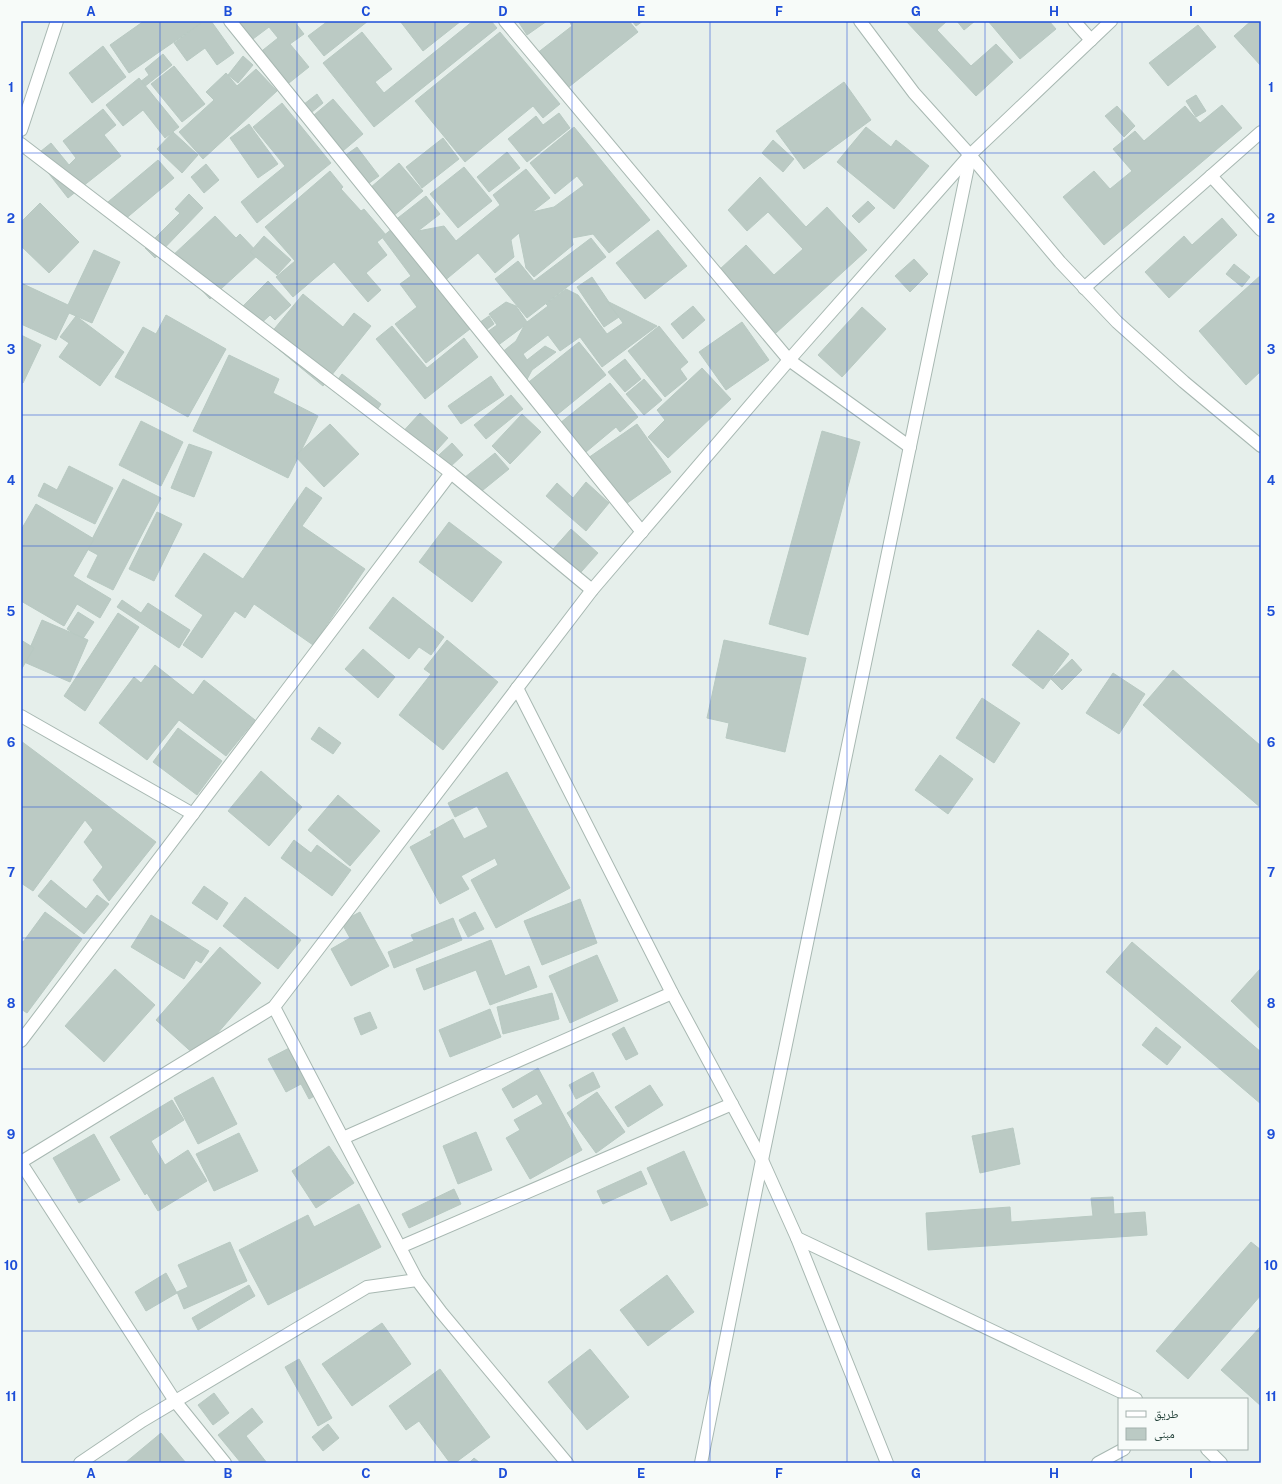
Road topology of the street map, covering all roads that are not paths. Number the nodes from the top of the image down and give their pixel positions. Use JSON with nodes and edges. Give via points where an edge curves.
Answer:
{"nodes":[{"id":1,"x":57,"y":21,"type":"edge"},
{"id":2,"x":230,"y":21,"type":"edge"},
{"id":3,"x":505,"y":21,"type":"edge"},
{"id":4,"x":860,"y":21,"type":"edge"},
{"id":5,"x":1074,"y":21,"type":"edge"},
{"id":6,"x":1111,"y":21,"type":"edge"},
{"id":7,"x":1091,"y":40,"type":"junction"},
{"id":8,"x":21,"y":130,"type":"edge"},
{"id":9,"x":1261,"y":132,"type":"edge"},
{"id":10,"x":21,"y":144,"type":"edge"},
{"id":11,"x":970,"y":155,"type":"junction"},
{"id":12,"x":1211,"y":176,"type":"junction"},
{"id":13,"x":1261,"y":230,"type":"edge"},
{"id":14,"x":1084,"y":288,"type":"junction"},
{"id":15,"x":789,"y":360,"type":"junction"},
{"id":16,"x":1261,"y":446,"type":"edge"},
{"id":17,"x":910,"y":447,"type":"junction"},
{"id":18,"x":451,"y":474,"type":"junction"},
{"id":19,"x":642,"y":532,"type":"junction"},
{"id":20,"x":592,"y":590,"type":"junction"},
{"id":21,"x":517,"y":688,"type":"junction"},
{"id":22,"x":21,"y":716,"type":"edge"},
{"id":23,"x":193,"y":814,"type":"junction"},
{"id":24,"x":672,"y":993,"type":"junction"},
{"id":25,"x":274,"y":1007,"type":"junction"},
{"id":26,"x":21,"y":1041,"type":"edge"},
{"id":27,"x":732,"y":1104,"type":"junction"},
{"id":28,"x":343,"y":1138,"type":"junction"},
{"id":29,"x":762,"y":1160,"type":"junction"},
{"id":30,"x":21,"y":1163,"type":"edge"},
{"id":31,"x":798,"y":1238,"type":"junction"},
{"id":32,"x":400,"y":1248,"type":"junction"},
{"id":33,"x":417,"y":1280,"type":"junction"},
{"id":34,"x":1134,"y":1398,"type":"edge"},
{"id":35,"x":175,"y":1401,"type":"junction"},
{"id":36,"x":1122,"y":1450,"type":"edge"},
{"id":37,"x":1208,"y":1450,"type":"edge"},
{"id":38,"x":80,"y":1463,"type":"edge"},
{"id":39,"x":226,"y":1463,"type":"edge"},
{"id":40,"x":567,"y":1463,"type":"edge"},
{"id":41,"x":701,"y":1463,"type":"edge"},
{"id":42,"x":887,"y":1463,"type":"edge"},
{"id":43,"x":1098,"y":1463,"type":"edge"},
{"id":44,"x":1221,"y":1463,"type":"edge"}],
"edges":[{"from":1,"to":8,"type":"street"},
{"from":2,"to":19,"type":"street"},
{"from":3,"to":15,"type":"street"},
{"from":4,"to":11,"type":"street","via":[[914,93]]},
{"from":5,"to":7,"type":"street"},
{"from":6,"to":7,"type":"street"},
{"from":7,"to":11,"type":"street"},
{"from":9,"to":12,"type":"street"},
{"from":10,"to":18,"type":"street"},
{"from":11,"to":14,"type":"street"},
{"from":11,"to":15,"type":"street"},
{"from":11,"to":17,"type":"street"},
{"from":12,"to":13,"type":"street"},
{"from":12,"to":14,"type":"street"},
{"from":14,"to":16,"type":"street","via":[[1116,322]]},
{"from":15,"to":17,"type":"street"},
{"from":15,"to":19,"type":"street"},
{"from":17,"to":29,"type":"street"},
{"from":18,"to":20,"type":"street"},
{"from":18,"to":23,"type":"street"},
{"from":19,"to":20,"type":"street"},
{"from":20,"to":21,"type":"street"},
{"from":21,"to":24,"type":"street"},
{"from":21,"to":25,"type":"street"},
{"from":22,"to":23,"type":"street"},
{"from":23,"to":26,"type":"street"},
{"from":24,"to":27,"type":"street"},
{"from":24,"to":28,"type":"street"},
{"from":25,"to":28,"type":"street"},
{"from":25,"to":30,"type":"street"},
{"from":27,"to":29,"type":"street"},
{"from":27,"to":32,"type":"street"},
{"from":28,"to":32,"type":"street"},
{"from":29,"to":31,"type":"street"},
{"from":29,"to":41,"type":"street"},
{"from":30,"to":35,"type":"street"},
{"from":31,"to":34,"type":"street"},
{"from":31,"to":42,"type":"street"},
{"from":32,"to":33,"type":"street"},
{"from":33,"to":35,"type":"street","via":[[367,1287]]},
{"from":33,"to":40,"type":"street"},
{"from":35,"to":38,"type":"street"},
{"from":35,"to":39,"type":"street"},
{"from":36,"to":43,"type":"street"},
{"from":37,"to":44,"type":"street"}]}
